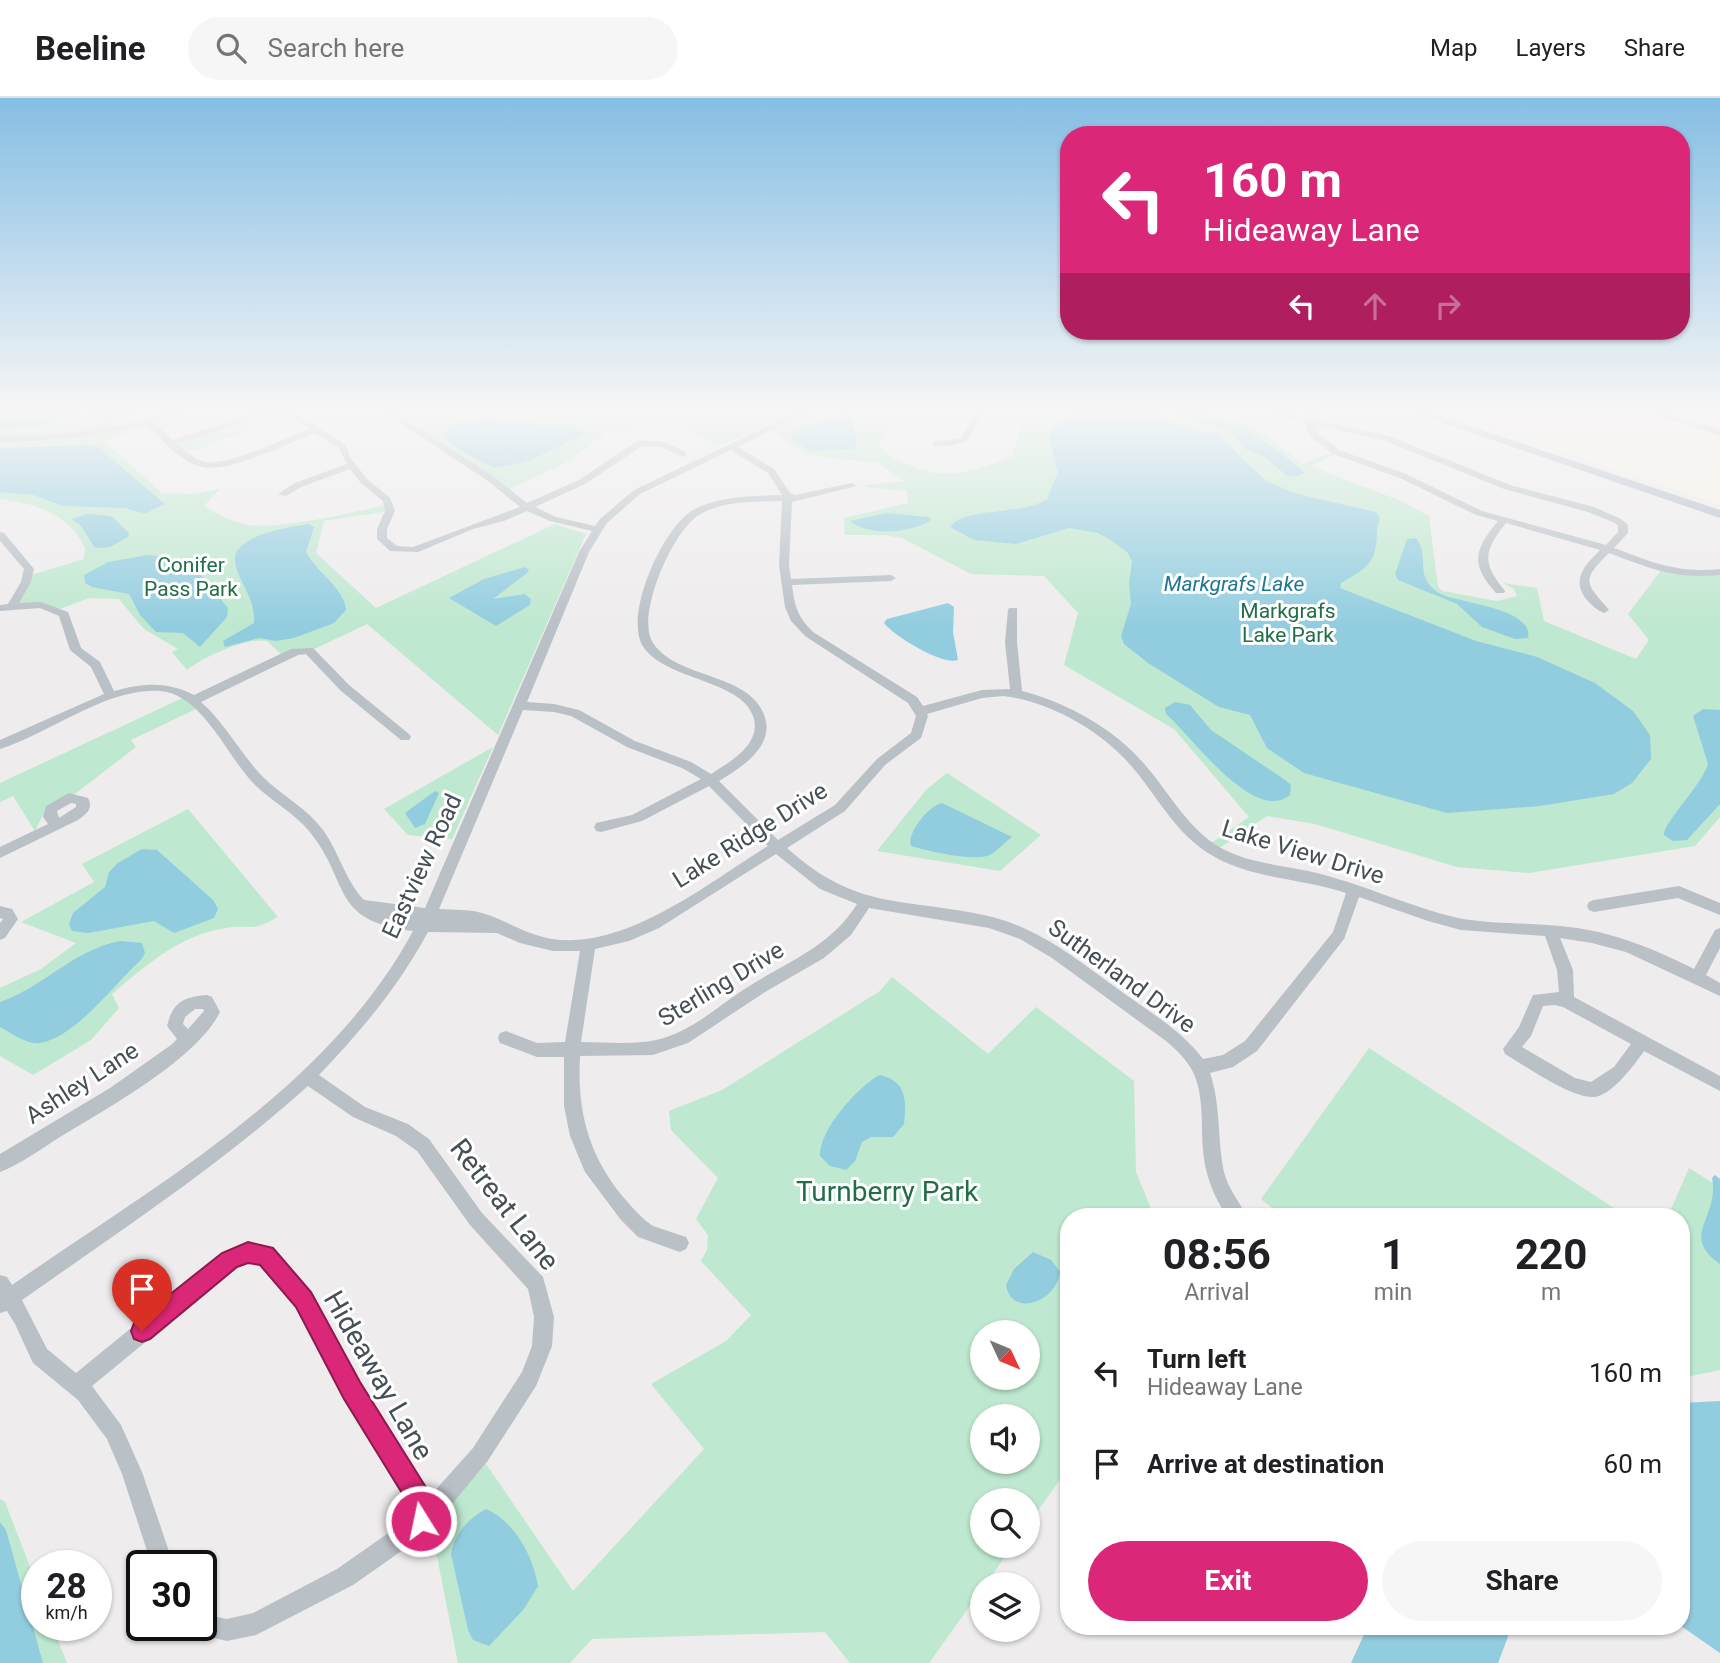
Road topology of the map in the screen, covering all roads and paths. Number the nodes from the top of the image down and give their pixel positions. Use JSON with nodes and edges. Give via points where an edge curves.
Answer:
{"nodes":[{"id":1,"x":309,"y":481,"type":"edge"},
{"id":2,"x":364,"y":481,"type":"edge"},
{"id":3,"x":494,"y":481,"type":"edge"},
{"id":4,"x":583,"y":481,"type":"edge"},
{"id":5,"x":659,"y":481,"type":"edge"},
{"id":6,"x":777,"y":481,"type":"edge"},
{"id":7,"x":1413,"y":481,"type":"edge"},
{"id":8,"x":1493,"y":481,"type":"edge"},
{"id":9,"x":1622,"y":481,"type":"edge"},
{"id":10,"x":1648,"y":481,"type":"edge"},
{"id":11,"x":852,"y":486,"type":"dead end"},
{"id":12,"x":283,"y":494,"type":"dead end"},
{"id":13,"x":788,"y":498,"type":"junction"},
{"id":14,"x":1720,"y":505,"type":"edge"},
{"id":15,"x":526,"y":507,"type":"junction"},
{"id":16,"x":1720,"y":514,"type":"edge"},
{"id":17,"x":1503,"y":521,"type":"junction"},
{"id":18,"x":597,"y":529,"type":"junction"},
{"id":19,"x":3,"y":540,"type":"edge"},
{"id":20,"x":1609,"y":551,"type":"junction"},
{"id":21,"x":1720,"y":572,"type":"edge"},
{"id":22,"x":891,"y":578,"type":"dead end"},
{"id":23,"x":786,"y":582,"type":"junction"},
{"id":24,"x":1500,"y":591,"type":"dead end"},
{"id":25,"x":13,"y":605,"type":"junction"},
{"id":26,"x":0,"y":608,"type":"edge"},
{"id":27,"x":1013,"y":610,"type":"dead end"},
{"id":28,"x":1604,"y":610,"type":"dead end"},
{"id":29,"x":1016,"y":693,"type":"junction"},
{"id":30,"x":111,"y":696,"type":"junction"},
{"id":31,"x":192,"y":701,"type":"junction"},
{"id":32,"x":517,"y":710,"type":"junction"},
{"id":33,"x":920,"y":711,"type":"junction"},
{"id":34,"x":405,"y":737,"type":"dead end"},
{"id":35,"x":0,"y":745,"type":"edge"},
{"id":36,"x":711,"y":780,"type":"junction"},
{"id":37,"x":57,"y":825,"type":"dead end"},
{"id":38,"x":601,"y":827,"type":"dead end"},
{"id":39,"x":777,"y":847,"type":"junction"},
{"id":40,"x":0,"y":853,"type":"edge"},
{"id":41,"x":1354,"y":890,"type":"junction"},
{"id":42,"x":866,"y":900,"type":"junction"},
{"id":43,"x":1594,"y":906,"type":"dead end"},
{"id":44,"x":1720,"y":909,"type":"edge"},
{"id":45,"x":0,"y":912,"type":"edge"},
{"id":46,"x":428,"y":920,"type":"junction"},
{"id":47,"x":1550,"y":932,"type":"junction"},
{"id":48,"x":0,"y":934,"type":"edge"},
{"id":49,"x":1720,"y":934,"type":"edge"},
{"id":50,"x":588,"y":945,"type":"junction"},
{"id":51,"x":1697,"y":977,"type":"junction"},
{"id":52,"x":1720,"y":990,"type":"edge"},
{"id":53,"x":1567,"y":1001,"type":"junction"},
{"id":54,"x":506,"y":1038,"type":"dead end"},
{"id":55,"x":188,"y":1040,"type":"dead end"},
{"id":56,"x":1641,"y":1043,"type":"junction"},
{"id":57,"x":573,"y":1049,"type":"junction"},
{"id":58,"x":1202,"y":1068,"type":"junction"},
{"id":59,"x":307,"y":1076,"type":"junction"},
{"id":60,"x":1720,"y":1084,"type":"edge"},
{"id":61,"x":0,"y":1164,"type":"edge"},
{"id":62,"x":1231,"y":1208,"type":"edge"},
{"id":63,"x":680,"y":1243,"type":"dead end"},
{"id":64,"x":3,"y":1295,"type":"edge"},
{"id":65,"x":77,"y":1385,"type":"junction"},
{"id":66,"x":429,"y":1514,"type":"junction"},
{"id":67,"x":157,"y":1550,"type":"edge"},
{"id":68,"x":217,"y":1628,"type":"edge"}],
"edges":[{"from":1,"to":12,"type":"street"},
{"from":2,"to":15,"type":"street","via":[[388,502],[390,513],[381,536],[397,550],[422,548]]},
{"from":3,"to":15,"type":"street"},
{"from":4,"to":15,"type":"street"},
{"from":5,"to":18,"type":"street","name":"Eastview Road","via":[[620,505]]},
{"from":6,"to":13,"type":"street"},
{"from":7,"to":17,"type":"street"},
{"from":8,"to":20,"type":"street","via":[[1612,518],[1625,529]]},
{"from":9,"to":16,"type":"main road"},
{"from":10,"to":14,"type":"main road"},
{"from":11,"to":13,"type":"street"},
{"from":13,"to":23,"type":"street"},
{"from":13,"to":36,"type":"street","via":[[721,502],[684,521],[665,545],[641,620],[643,634],[654,651],[672,665],[744,696],[766,726],[749,753]]},
{"from":15,"to":18,"type":"street"},
{"from":17,"to":20,"type":"street"},
{"from":17,"to":24,"type":"street","via":[[1482,553],[1486,577]]},
{"from":18,"to":32,"type":"street","name":"Eastview Road"},
{"from":19,"to":25,"type":"street","via":[[29,569]]},
{"from":20,"to":21,"type":"street","via":[[1677,573]]},
{"from":20,"to":28,"type":"street","via":[[1586,572],[1582,583],[1586,596]]},
{"from":22,"to":23,"type":"street"},
{"from":23,"to":33,"type":"street","via":[[792,612],[802,627],[906,694]]},
{"from":25,"to":26,"type":"street"},
{"from":25,"to":30,"type":"street","via":[[41,605],[64,614],[76,650],[99,669]]},
{"from":27,"to":29,"type":"street"},
{"from":29,"to":33,"type":"street","name":"Lake View Drive","via":[[988,694]]},
{"from":29,"to":41,"type":"street","name":"Lake View Drive","via":[[1048,702],[1120,747],[1139,765],[1185,828],[1215,851]]},
{"from":30,"to":31,"type":"street","via":[[158,687],[177,690]]},
{"from":30,"to":35,"type":"street"},
{"from":31,"to":34,"type":"street","via":[[305,649]]},
{"from":31,"to":46,"type":"street","name":"Lake Ridge Drive","via":[[227,736],[255,777],[313,825],[342,883],[360,905],[375,918]]},
{"from":32,"to":36,"type":"street","name":"Sutherland Drive","via":[[582,715]]},
{"from":32,"to":46,"type":"street","name":"Eastview Road"},
{"from":33,"to":39,"type":"street","name":"Lake Ridge Drive","via":[[921,727],[912,740],[881,762],[840,808]]},
{"from":36,"to":38,"type":"street","via":[[635,820]]},
{"from":36,"to":39,"type":"street","name":"Sutherland Drive"},
{"from":37,"to":40,"type":"street"},
{"from":39,"to":42,"type":"street","name":"Sutherland Drive","via":[[826,886]]},
{"from":39,"to":50,"type":"street","name":"Lake Ridge Drive","via":[[649,927]]},
{"from":41,"to":47,"type":"street","name":"Lake View Drive","via":[[1461,924]]},
{"from":41,"to":58,"type":"street","via":[[1339,935],[1251,1046],[1227,1062]]},
{"from":42,"to":57,"type":"street","name":"Sterling Drive","via":[[847,929],[823,950],[684,1038],[653,1048]]},
{"from":42,"to":58,"type":"street","name":"Sutherland Drive","via":[[989,922],[1032,939],[1174,1037]]},
{"from":43,"to":44,"type":"street","via":[[1681,892]]},
{"from":45,"to":48,"type":"street","via":[[11,919]]},
{"from":46,"to":50,"type":"street","name":"Lake Ridge Drive","via":[[499,928],[536,942]]},
{"from":46,"to":59,"type":"street","name":"Eastview Road","via":[[372,1006]]},
{"from":47,"to":51,"type":"street","name":"Lake View Drive","via":[[1626,946]]},
{"from":47,"to":53,"type":"street","via":[[1565,971]]},
{"from":49,"to":51,"type":"street"},
{"from":50,"to":57,"type":"street"},
{"from":51,"to":52,"type":"street","name":"Lake View Drive"},
{"from":53,"to":56,"type":"street"},
{"from":53,"to":56,"type":"street","via":[[1538,1000],[1525,1031],[1511,1049],[1571,1084],[1593,1090],[1620,1072]]},
{"from":54,"to":57,"type":"street","name":"Sterling Drive","via":[[537,1050]]},
{"from":55,"to":61,"type":"street","name":"Ashley Lane","via":[[134,1080]]},
{"from":56,"to":60,"type":"street"},
{"from":57,"to":63,"type":"street","via":[[569,1101],[590,1164],[644,1231]]},
{"from":58,"to":62,"type":"street","name":"Sutherland Drive","via":[[1213,1175]]},
{"from":59,"to":64,"type":"street","name":"Eastview Road","via":[[222,1149]]},
{"from":59,"to":66,"type":"street","name":"Retreat Lane","via":[[359,1112],[418,1140],[475,1219],[530,1275],[541,1300],[543,1341],[530,1379],[480,1455]]},
{"from":64,"to":65,"type":"street","via":[[22,1317],[40,1356]]},
{"from":65,"to":66,"type":"street","name":"Hideaway Lane","via":[[230,1260],[248,1252],[261,1253],[303,1299],[352,1391]]},
{"from":65,"to":67,"type":"street","via":[[102,1412],[122,1448]]},
{"from":66,"to":68,"type":"street","name":"Retreat Lane","via":[[366,1564],[265,1620],[233,1630]]}]}
